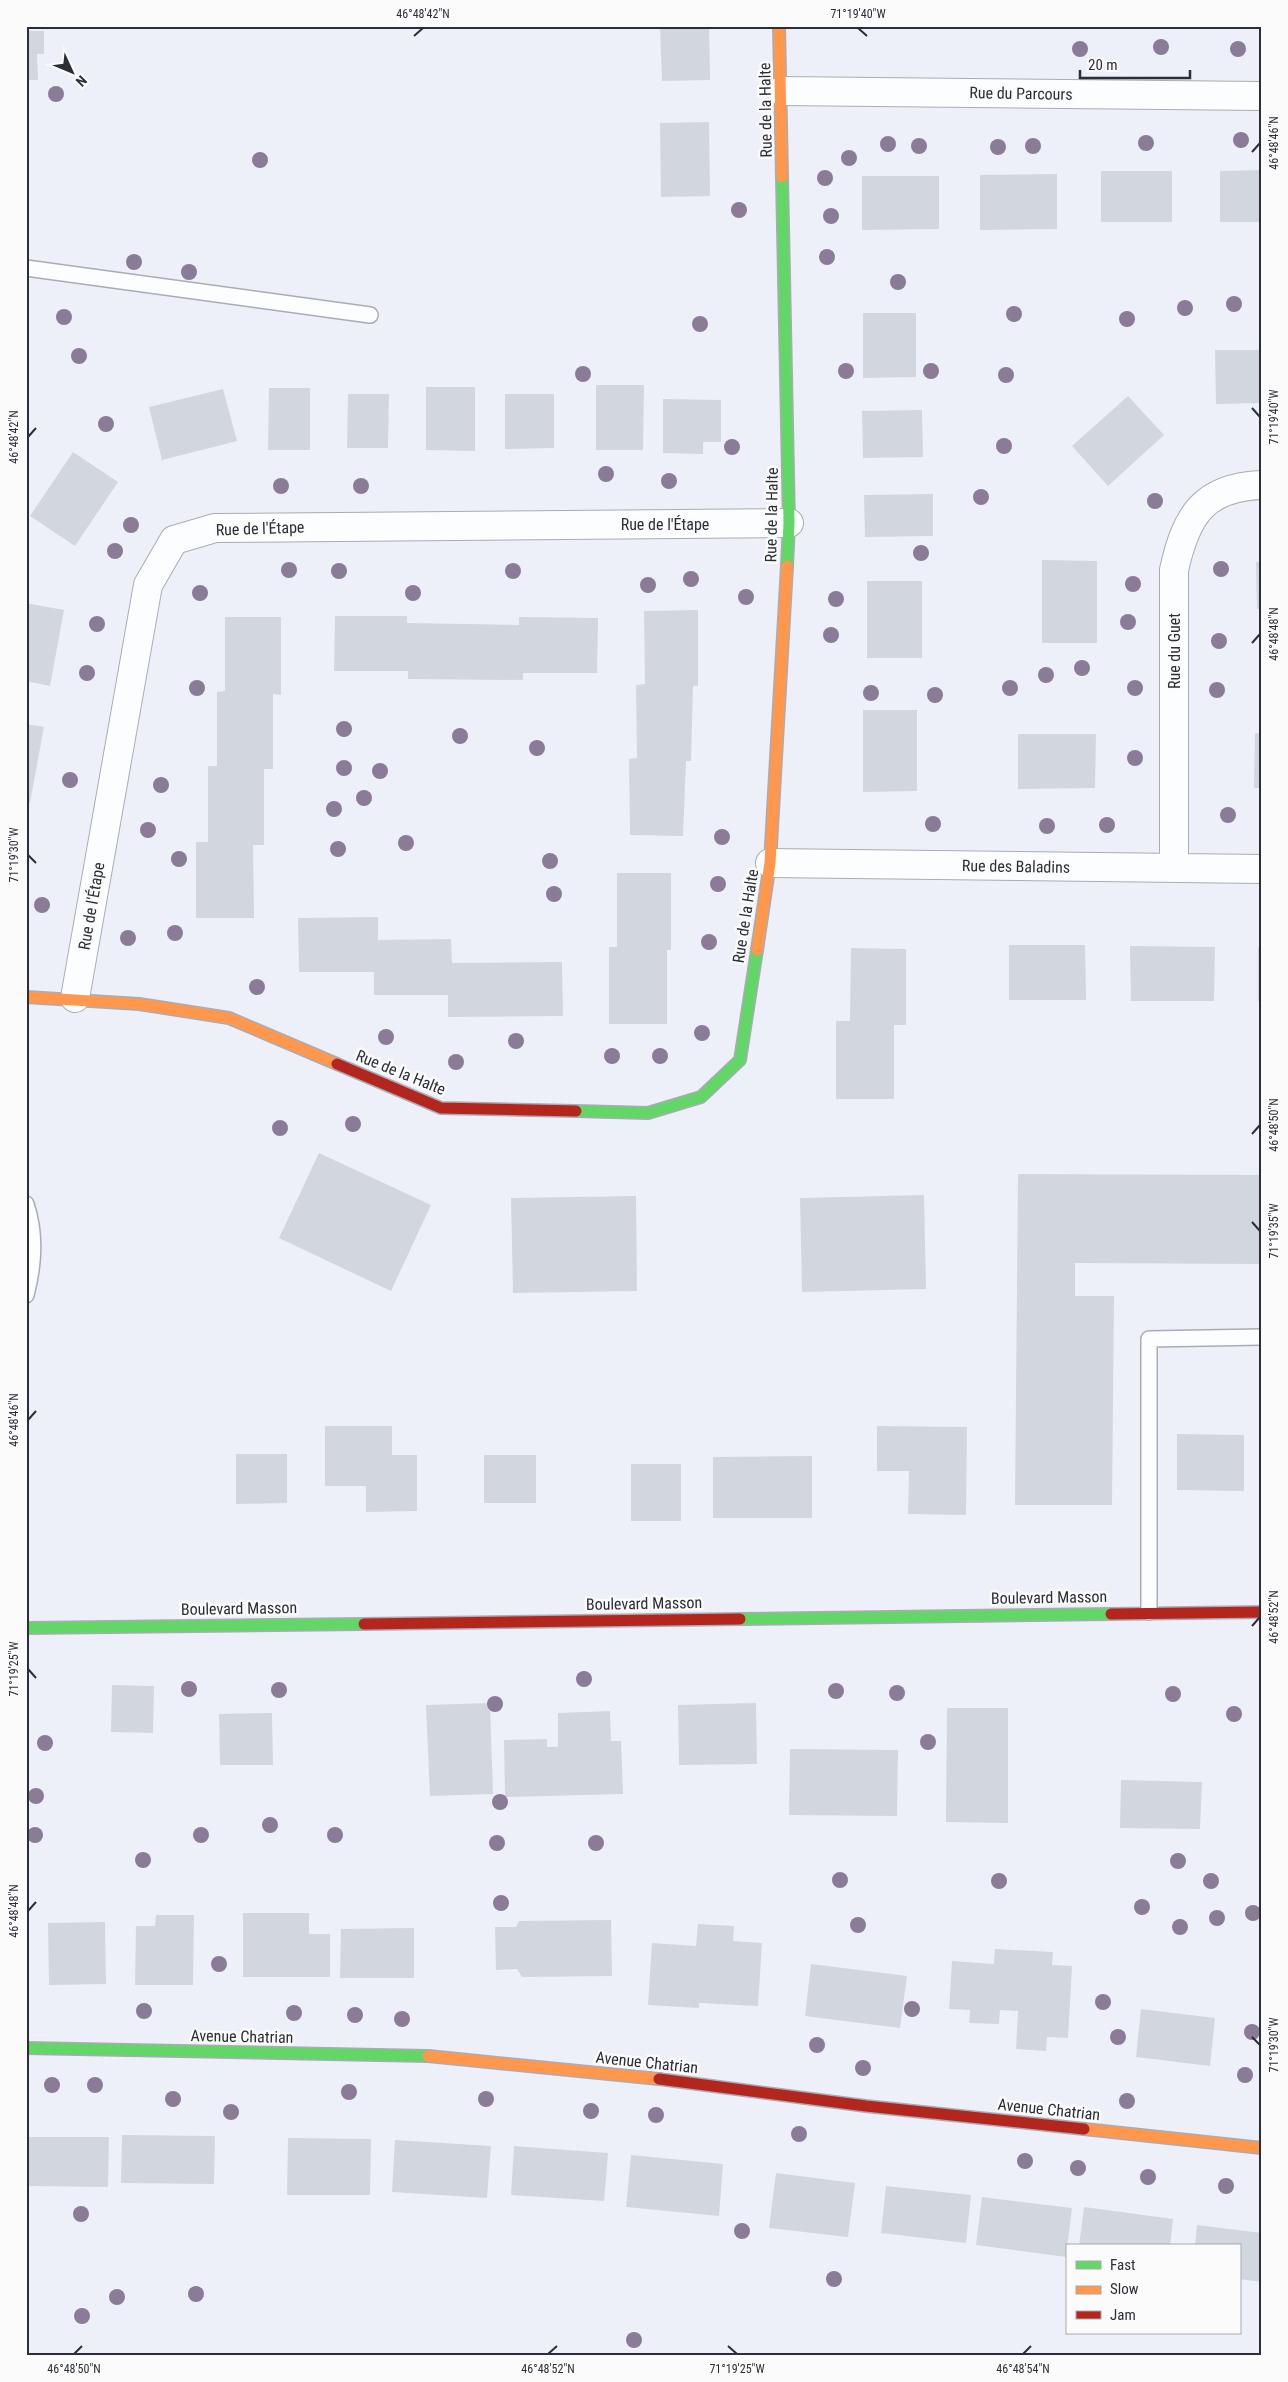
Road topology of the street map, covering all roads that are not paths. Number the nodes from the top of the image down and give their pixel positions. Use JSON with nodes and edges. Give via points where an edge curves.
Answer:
{"nodes":[{"id":1,"x":779,"y":26,"type":"edge"},
{"id":2,"x":781,"y":91,"type":"junction"},
{"id":3,"x":1262,"y":96,"type":"edge"},
{"id":4,"x":26,"y":268,"type":"edge"},
{"id":5,"x":370,"y":315,"type":"dead end"},
{"id":6,"x":1262,"y":485,"type":"edge"},
{"id":7,"x":789,"y":523,"type":"junction"},
{"id":8,"x":770,"y":863,"type":"junction"},
{"id":9,"x":1174,"y":868,"type":"junction"},
{"id":10,"x":1262,"y":869,"type":"edge"},
{"id":11,"x":26,"y":997,"type":"edge"},
{"id":12,"x":75,"y":998,"type":"junction"},
{"id":13,"x":26,"y":1204,"type":"edge"},
{"id":14,"x":26,"y":1295,"type":"edge"},
{"id":15,"x":1262,"y":1337,"type":"edge"},
{"id":16,"x":1149,"y":1612,"type":"junction"},
{"id":17,"x":1262,"y":1612,"type":"edge"},
{"id":18,"x":26,"y":1628,"type":"edge"},
{"id":19,"x":26,"y":2048,"type":"edge"},
{"id":20,"x":1262,"y":2148,"type":"edge"}],
"edges":[{"from":1,"to":2,"type":"street","name":"Rue de la Halte"},
{"from":2,"to":3,"type":"street","name":"Rue du Parcours"},
{"from":2,"to":7,"type":"street","name":"Rue de la Halte"},
{"from":4,"to":5,"type":"lane"},
{"from":6,"to":9,"type":"street","name":"Rue du Guet","via":[[1221,491],[1194,515],[1180,542],[1174,570]]},
{"from":7,"to":8,"type":"street","name":"Rue de la Halte"},
{"from":7,"to":12,"type":"street","name":"Rue de l'Étape","via":[[215,528],[174,540],[148,585]]},
{"from":8,"to":9,"type":"street","name":"Rue des Baladins"},
{"from":8,"to":12,"type":"street","name":"Rue de la Halte","via":[[740,1060],[701,1097],[648,1113],[441,1108],[229,1018]]},
{"from":9,"to":10,"type":"street","name":"Rue des Baladins"},
{"from":11,"to":12,"type":"street","name":"Rue de la Halte"},
{"from":13,"to":14,"type":"lane","via":[[34,1240]]},
{"from":15,"to":16,"type":"lane","via":[[1149,1339]]},
{"from":16,"to":17,"type":"street","name":"Boulevard Masson"},
{"from":16,"to":18,"type":"street","name":"Boulevard Masson"},
{"from":19,"to":20,"type":"street","name":"Avenue Chatrian","via":[[426,2056],[649,2078],[866,2106]]}]}
